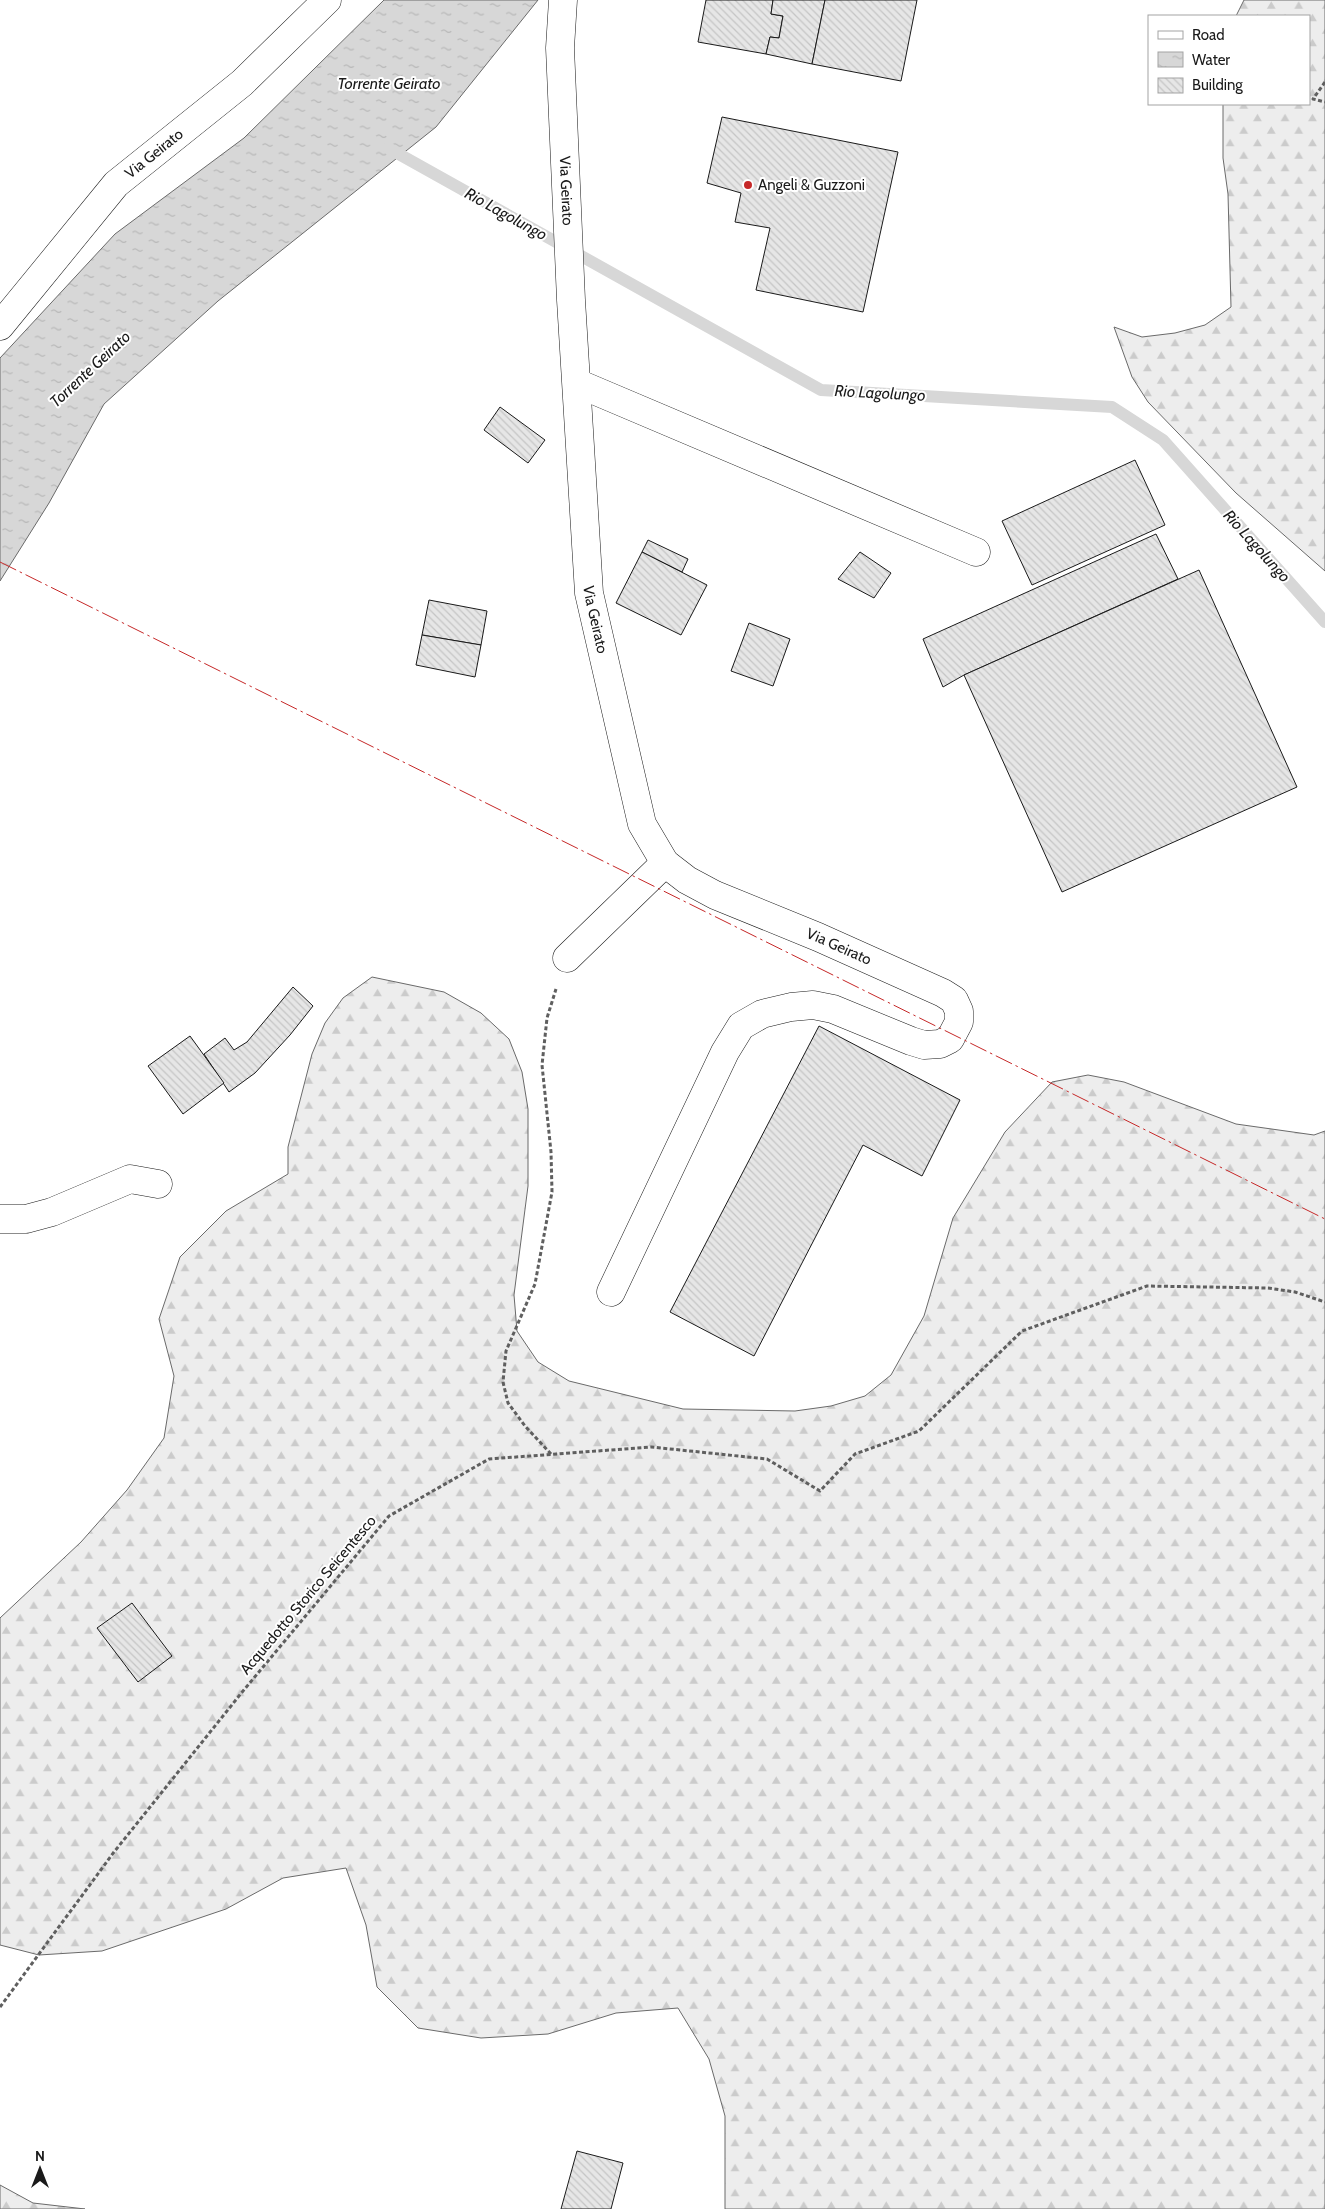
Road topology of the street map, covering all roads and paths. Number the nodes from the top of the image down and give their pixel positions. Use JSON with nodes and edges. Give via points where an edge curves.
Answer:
{"nodes":[{"id":1,"x":327,"y":0,"type":"edge"},
{"id":2,"x":563,"y":0,"type":"edge"},
{"id":3,"x":1325,"y":82,"type":"edge"},
{"id":4,"x":1325,"y":102,"type":"edge"},
{"id":5,"x":0,"y":326,"type":"edge"},
{"id":6,"x":577,"y":383,"type":"junction"},
{"id":7,"x":976,"y":552,"type":"dead end"},
{"id":8,"x":665,"y":863,"type":"junction"},
{"id":9,"x":567,"y":958,"type":"joint"},
{"id":10,"x":158,"y":1184,"type":"dead end"},
{"id":11,"x":0,"y":1220,"type":"edge"},
{"id":12,"x":611,"y":1292,"type":"dead end"},
{"id":13,"x":1325,"y":1302,"type":"edge"},
{"id":14,"x":552,"y":1455,"type":"junction"},
{"id":15,"x":0,"y":2007,"type":"edge"}],
"edges":[{"from":1,"to":5,"type":"street","name":"Via Geirato","via":[[242,82],[116,184]]},
{"from":2,"to":6,"type":"street","name":"Via Geirato","via":[[560,48]]},
{"from":3,"to":4,"type":"path","via":[[1313,99]]},
{"from":6,"to":7,"type":"street"},
{"from":6,"to":8,"type":"street","name":"Via Geirato","via":[[589,592],[642,824]]},
{"from":8,"to":9,"type":"street"},
{"from":8,"to":12,"type":"street","name":"Via Geirato","via":[[715,895],[943,993],[954,1000],[959,1022],[950,1039],[940,1044],[924,1045],[833,1009],[813,1005],[762,1014],[741,1026],[725,1052]]},
{"from":9,"to":14,"type":"path","via":[[547,1018],[542,1065],[552,1192],[535,1284],[506,1351],[503,1382],[508,1403]]},
{"from":10,"to":11,"type":"street","via":[[130,1179],[52,1212],[26,1219]]},
{"from":13,"to":14,"type":"path","name":"Acquedotto Storico Seicentesco","via":[[1295,1292],[1268,1288],[1148,1286],[1022,1331],[919,1431],[854,1454],[820,1491],[767,1459],[651,1448]]},
{"from":14,"to":15,"type":"path","name":"Acquedotto Storico Seicentesco","via":[[489,1459],[389,1516],[120,1844]]}]}
